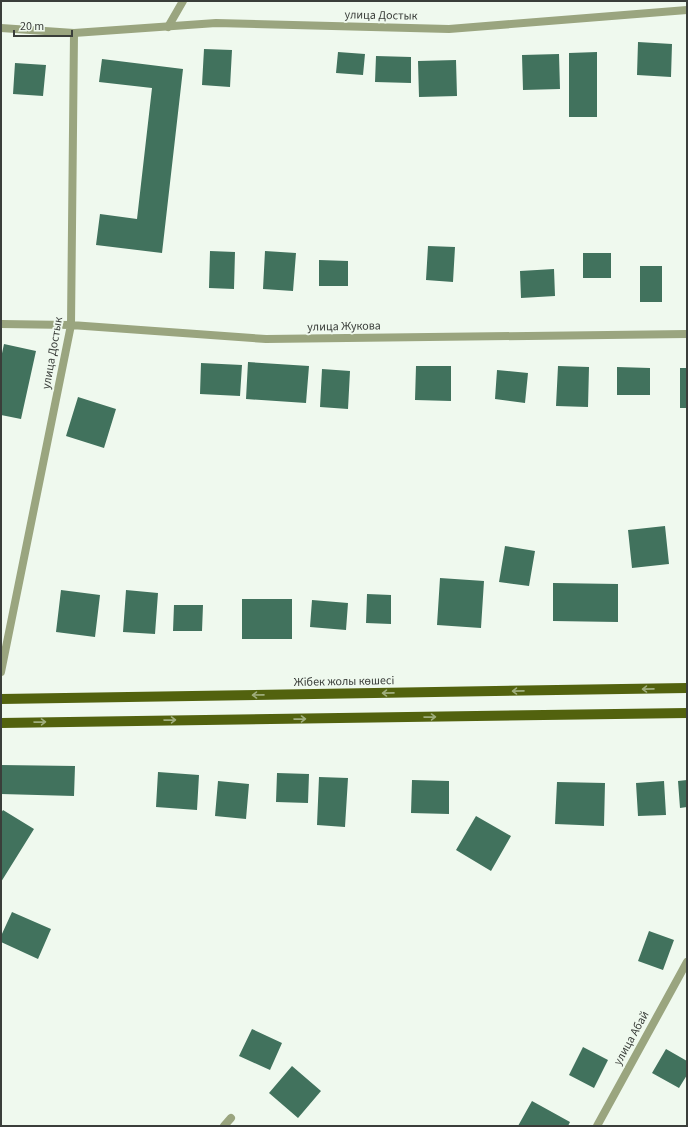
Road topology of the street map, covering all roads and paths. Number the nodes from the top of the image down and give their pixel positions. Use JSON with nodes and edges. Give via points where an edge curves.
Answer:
{"nodes":[{"id":1,"x":183,"y":1,"type":"edge"},
{"id":2,"x":687,"y":10,"type":"edge"},
{"id":3,"x":168,"y":26,"type":"junction"},
{"id":4,"x":1,"y":28,"type":"edge"},
{"id":5,"x":74,"y":33,"type":"junction"},
{"id":6,"x":1,"y":324,"type":"edge"},
{"id":7,"x":71,"y":325,"type":"junction"},
{"id":8,"x":687,"y":334,"type":"edge"},
{"id":9,"x":1,"y":672,"type":"edge"},
{"id":10,"x":687,"y":688,"type":"edge"},
{"id":11,"x":1,"y":699,"type":"edge"},
{"id":12,"x":687,"y":713,"type":"edge"},
{"id":13,"x":1,"y":723,"type":"edge"},
{"id":14,"x":687,"y":962,"type":"edge"},
{"id":15,"x":232,"y":1118,"type":"dead end"},
{"id":16,"x":224,"y":1126,"type":"edge"},
{"id":17,"x":596,"y":1126,"type":"edge"}],
"edges":[{"from":1,"to":3,"type":"street"},
{"from":2,"to":3,"type":"street","name":"улица Достык","via":[[449,29],[216,23]]},
{"from":3,"to":5,"type":"street","name":"улица Достык"},
{"from":4,"to":5,"type":"street","name":"улица Достык"},
{"from":5,"to":7,"type":"street","name":"улица Достык"},
{"from":6,"to":7,"type":"street","name":"улица Жукова"},
{"from":7,"to":8,"type":"street","name":"улица Жукова","via":[[266,339]]},
{"from":7,"to":9,"type":"street","name":"улица Достык"},
{"from":10,"to":11,"type":"main road","name":"Жібек жолы көшесі","one_way":true},
{"from":13,"to":12,"type":"main road","one_way":true},
{"from":14,"to":17,"type":"street","name":"улица Абай"},
{"from":15,"to":16,"type":"street"}]}
